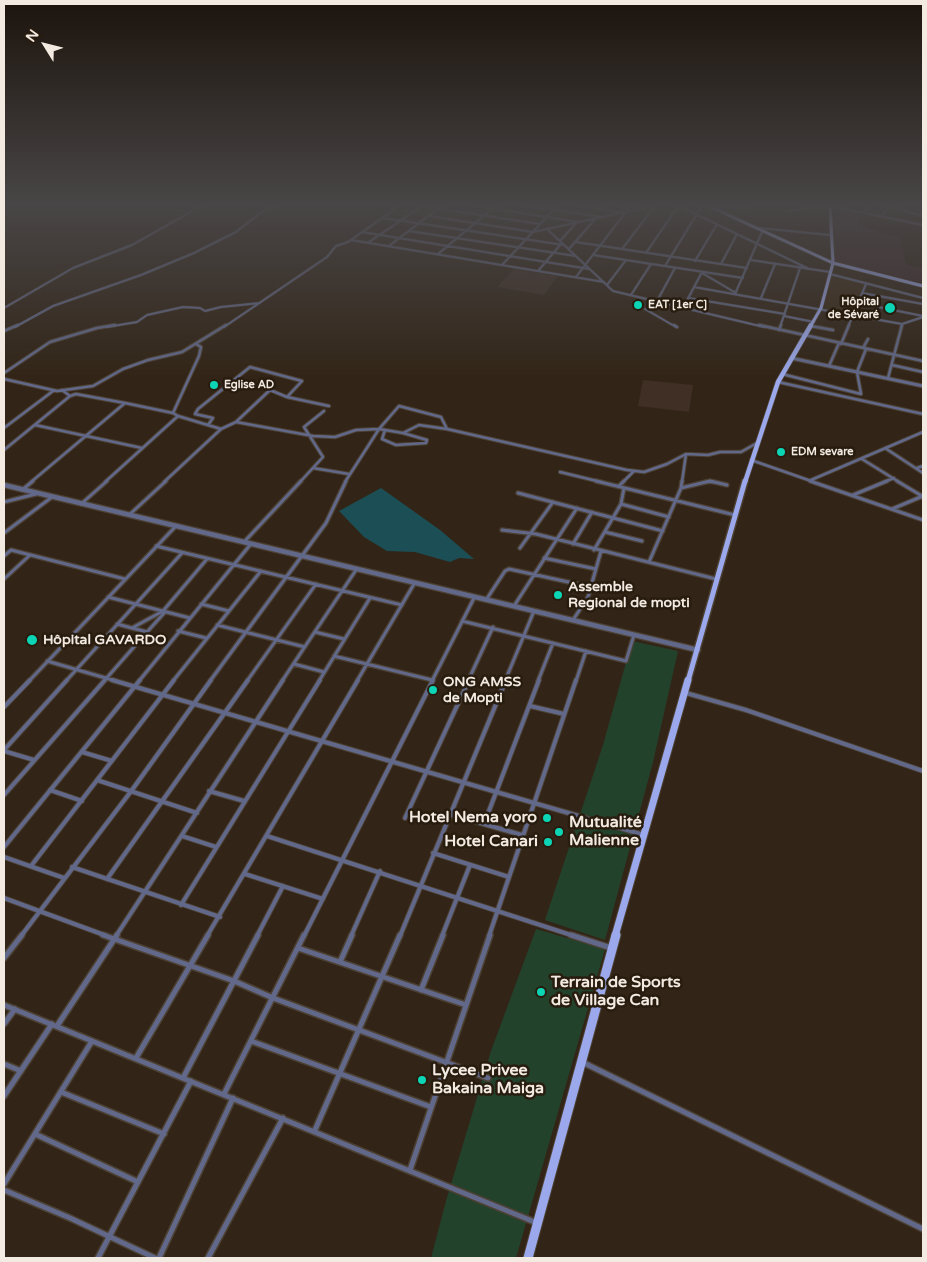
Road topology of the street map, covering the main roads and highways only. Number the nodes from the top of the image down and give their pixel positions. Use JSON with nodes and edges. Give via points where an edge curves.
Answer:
{"nodes":[{"id":1,"x":832,"y":263,"type":"joint"},
{"id":2,"x":923,"y":286,"type":"edge"},
{"id":3,"x":528,"y":1258,"type":"edge"}],
"edges":[{"from":1,"to":2,"type":"main road"},
{"from":1,"to":3,"type":"main road","via":[[821,308],[778,382],[751,460],[612,948]]}]}
